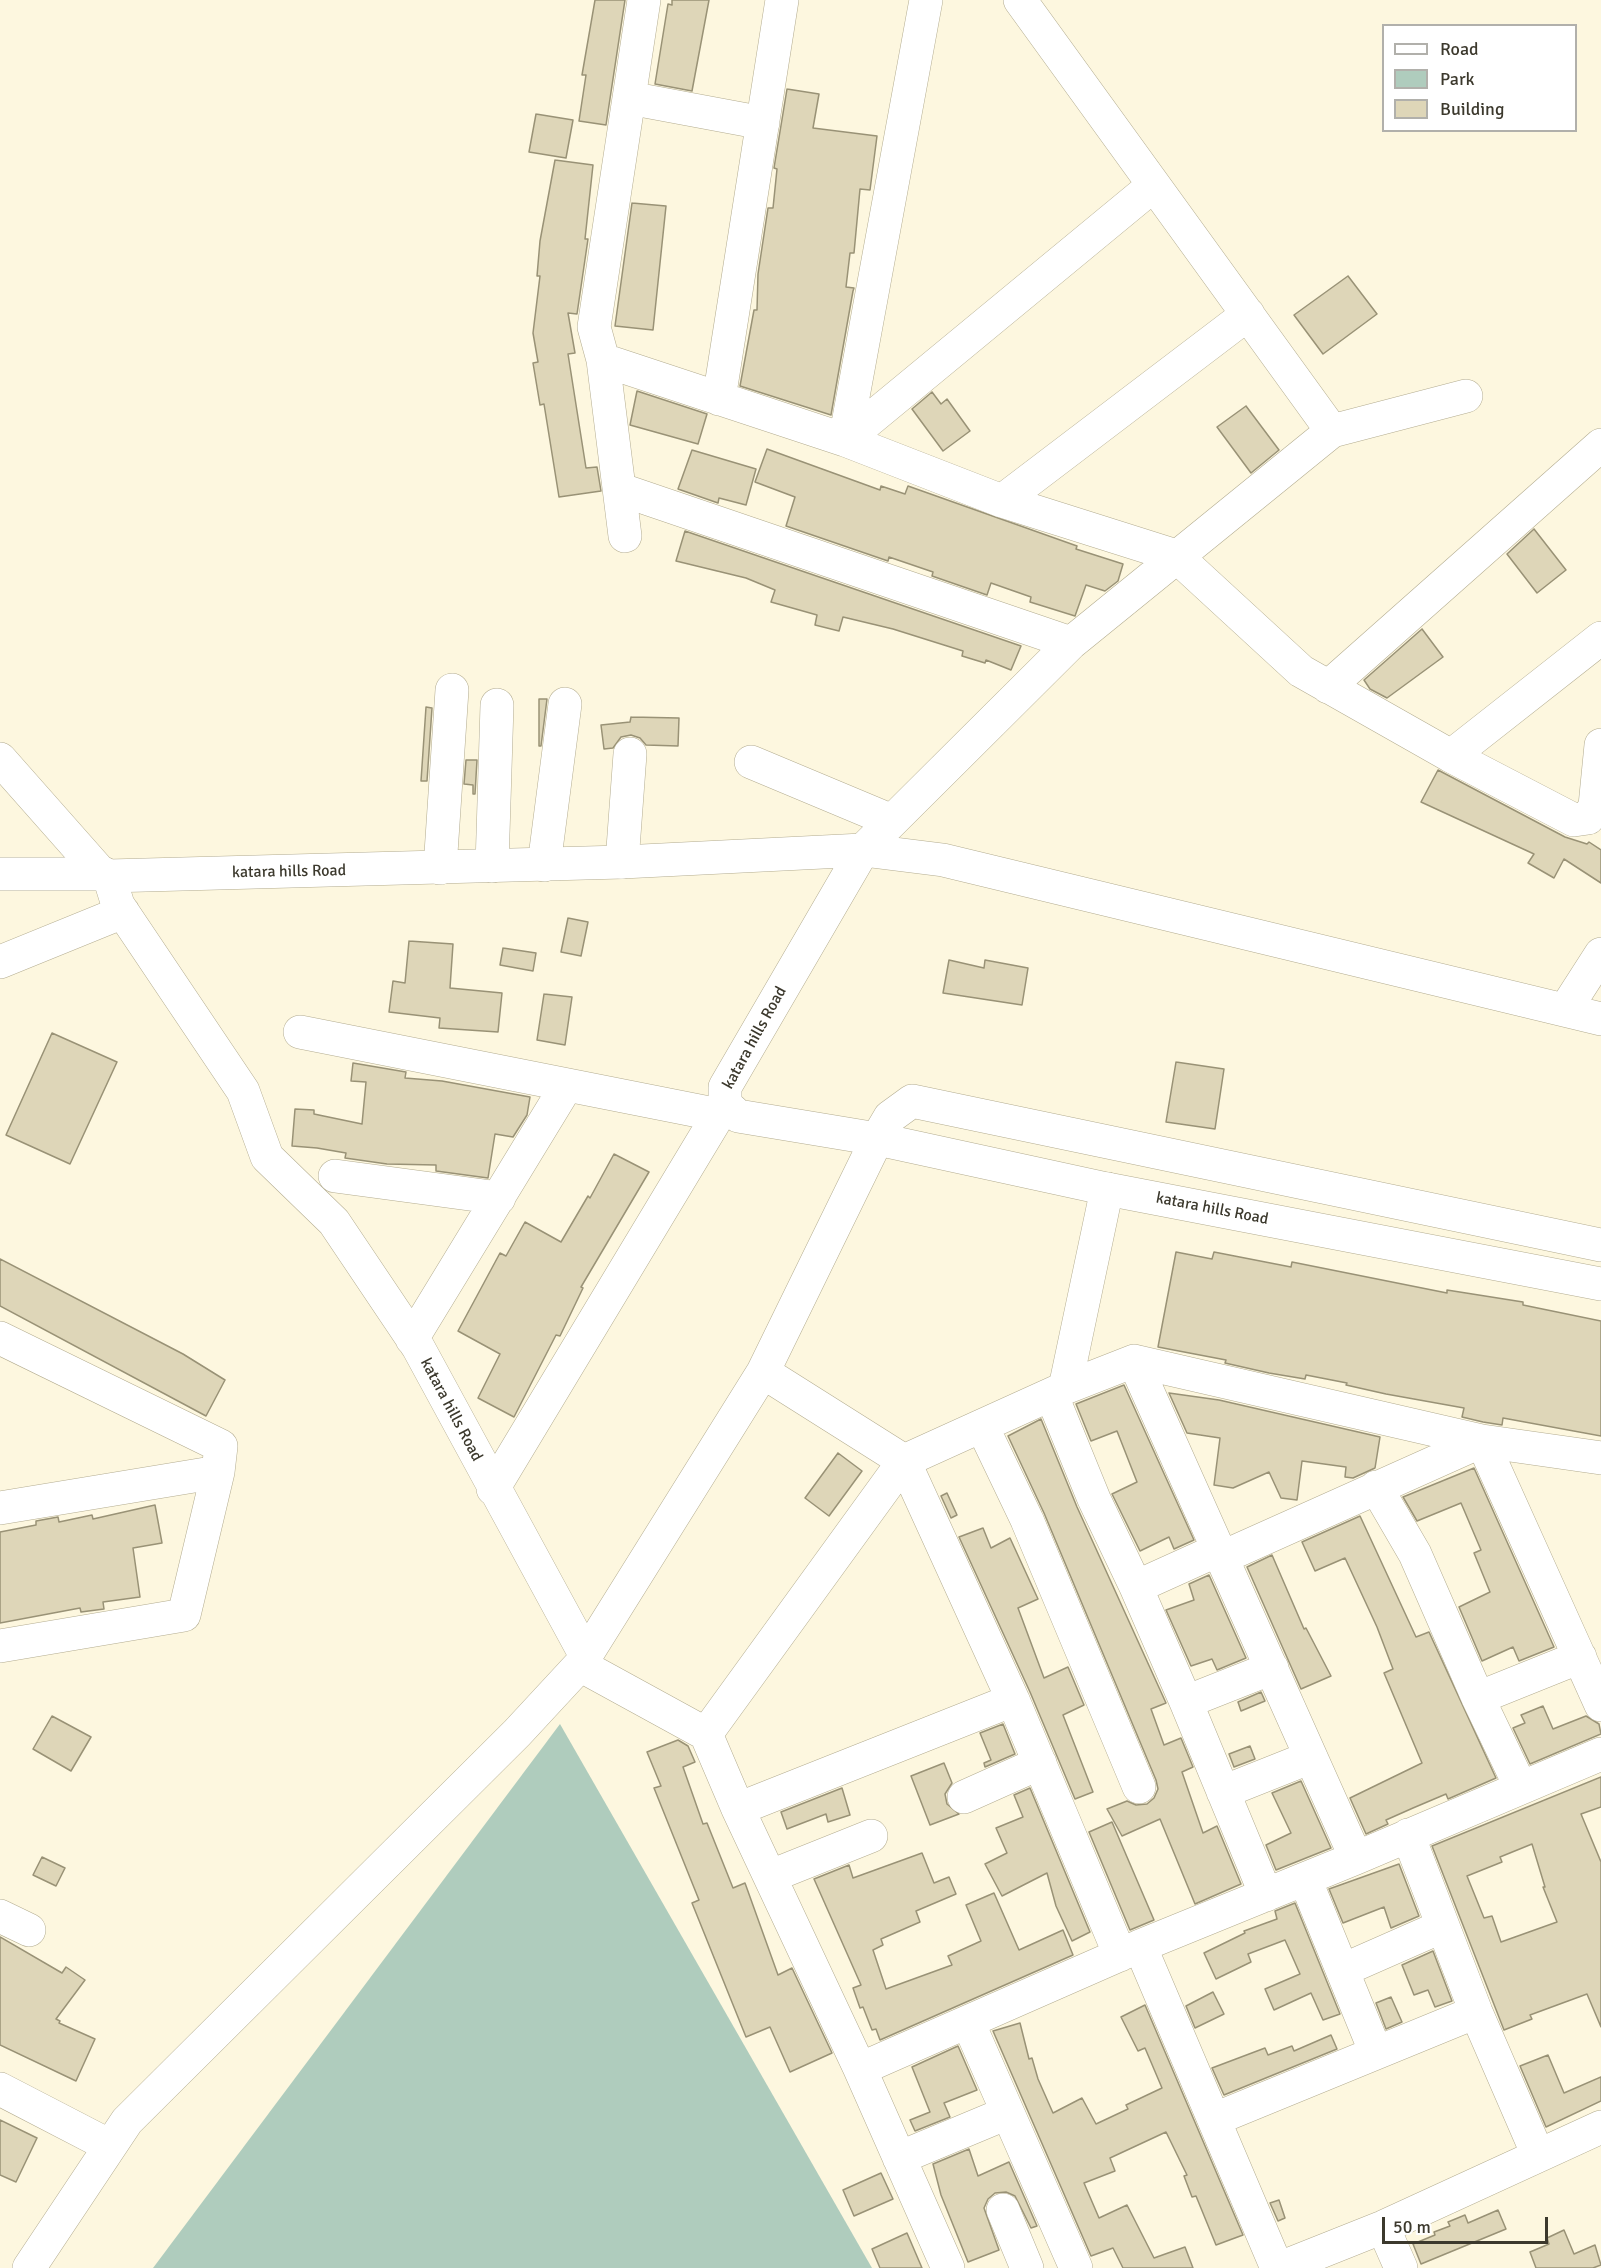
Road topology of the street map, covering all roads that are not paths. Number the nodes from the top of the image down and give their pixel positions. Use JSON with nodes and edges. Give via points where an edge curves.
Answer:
{"nodes":[{"id":1,"x":644,"y":0,"type":"edge"},
{"id":2,"x":782,"y":0,"type":"edge"},
{"id":3,"x":926,"y":0,"type":"edge"},
{"id":4,"x":1020,"y":0,"type":"edge"},
{"id":5,"x":629,"y":98,"type":"junction"},
{"id":6,"x":763,"y":123,"type":"junction"},
{"id":7,"x":1154,"y":185,"type":"junction"},
{"id":8,"x":1248,"y":314,"type":"junction"},
{"id":9,"x":603,"y":360,"type":"junction"},
{"id":10,"x":1466,"y":396,"type":"dead end"},
{"id":11,"x":719,"y":399,"type":"junction"},
{"id":12,"x":1332,"y":431,"type":"junction"},
{"id":13,"x":845,"y":440,"type":"junction"},
{"id":14,"x":1601,"y":445,"type":"edge"},
{"id":15,"x":619,"y":489,"type":"junction"},
{"id":16,"x":1002,"y":501,"type":"junction"},
{"id":17,"x":625,"y":536,"type":"dead end"},
{"id":18,"x":1176,"y":556,"type":"junction"},
{"id":19,"x":1601,"y":638,"type":"edge"},
{"id":20,"x":1071,"y":643,"type":"junction"},
{"id":21,"x":1328,"y":687,"type":"junction"},
{"id":22,"x":452,"y":690,"type":"dead end"},
{"id":23,"x":565,"y":704,"type":"dead end"},
{"id":24,"x":497,"y":705,"type":"dead end"},
{"id":25,"x":1601,"y":745,"type":"edge"},
{"id":26,"x":630,"y":754,"type":"dead end"},
{"id":27,"x":1451,"y":756,"type":"junction"},
{"id":28,"x":0,"y":759,"type":"edge"},
{"id":29,"x":752,"y":762,"type":"dead end"},
{"id":30,"x":892,"y":821,"type":"junction"},
{"id":31,"x":863,"y":850,"type":"junction"},
{"id":32,"x":622,"y":862,"type":"junction"},
{"id":33,"x":544,"y":865,"type":"junction"},
{"id":34,"x":492,"y":866,"type":"junction"},
{"id":35,"x":440,"y":868,"type":"junction"},
{"id":36,"x":0,"y":874,"type":"edge"},
{"id":37,"x":113,"y":892,"type":"junction"},
{"id":38,"x":1601,"y":954,"type":"edge"},
{"id":39,"x":0,"y":962,"type":"edge"},
{"id":40,"x":1565,"y":1010,"type":"junction"},
{"id":41,"x":1601,"y":1019,"type":"edge"},
{"id":42,"x":300,"y":1032,"type":"dead end"},
{"id":43,"x":567,"y":1085,"type":"junction"},
{"id":44,"x":722,"y":1109,"type":"junction"},
{"id":45,"x":877,"y":1139,"type":"junction"},
{"id":46,"x":335,"y":1176,"type":"dead end"},
{"id":47,"x":1107,"y":1189,"type":"junction"},
{"id":48,"x":499,"y":1198,"type":"junction"},
{"id":49,"x":1601,"y":1245,"type":"edge"},
{"id":50,"x":1601,"y":1284,"type":"edge"},
{"id":51,"x":0,"y":1338,"type":"edge"},
{"id":52,"x":412,"y":1339,"type":"junction"},
{"id":53,"x":1134,"y":1361,"type":"junction"},
{"id":54,"x":763,"y":1372,"type":"junction"},
{"id":55,"x":1058,"y":1392,"type":"junction"},
{"id":56,"x":982,"y":1426,"type":"junction"},
{"id":57,"x":1482,"y":1441,"type":"junction"},
{"id":58,"x":1601,"y":1458,"type":"edge"},
{"id":59,"x":904,"y":1461,"type":"junction"},
{"id":60,"x":218,"y":1472,"type":"junction"},
{"id":61,"x":1376,"y":1487,"type":"junction"},
{"id":62,"x":493,"y":1489,"type":"junction"},
{"id":63,"x":0,"y":1508,"type":"edge"},
{"id":64,"x":1221,"y":1553,"type":"junction"},
{"id":65,"x":1136,"y":1587,"type":"junction"},
{"id":66,"x":0,"y":1646,"type":"edge"},
{"id":67,"x":1580,"y":1657,"type":"junction"},
{"id":68,"x":583,"y":1660,"type":"junction"},
{"id":69,"x":1272,"y":1668,"type":"junction"},
{"id":70,"x":1478,"y":1698,"type":"junction"},
{"id":71,"x":1013,"y":1700,"type":"junction"},
{"id":72,"x":1186,"y":1701,"type":"junction"},
{"id":73,"x":1601,"y":1705,"type":"edge"},
{"id":74,"x":706,"y":1734,"type":"junction"},
{"id":75,"x":1601,"y":1754,"type":"edge"},
{"id":76,"x":1311,"y":1757,"type":"junction"},
{"id":77,"x":1040,"y":1763,"type":"junction"},
{"id":78,"x":1139,"y":1787,"type":"dead end"},
{"id":79,"x":1521,"y":1788,"type":"junction"},
{"id":80,"x":1223,"y":1792,"type":"junction"},
{"id":81,"x":964,"y":1797,"type":"dead end"},
{"id":82,"x":738,"y":1809,"type":"junction"},
{"id":83,"x":1408,"y":1835,"type":"junction"},
{"id":84,"x":871,"y":1836,"type":"dead end"},
{"id":85,"x":1356,"y":1858,"type":"junction"},
{"id":86,"x":771,"y":1876,"type":"junction"},
{"id":87,"x":1305,"y":1879,"type":"junction"},
{"id":88,"x":1266,"y":1895,"type":"junction"},
{"id":89,"x":0,"y":1916,"type":"edge"},
{"id":90,"x":1443,"y":1926,"type":"junction"},
{"id":91,"x":29,"y":1930,"type":"dead end"},
{"id":92,"x":1130,"y":1950,"type":"junction"},
{"id":93,"x":1343,"y":1970,"type":"junction"},
{"id":94,"x":1476,"y":2012,"type":"junction"},
{"id":95,"x":968,"y":2022,"type":"junction"},
{"id":96,"x":1377,"y":2053,"type":"junction"},
{"id":97,"x":860,"y":2069,"type":"junction"},
{"id":98,"x":0,"y":2090,"type":"edge"},
{"id":99,"x":1006,"y":2112,"type":"junction"},
{"id":100,"x":1215,"y":2119,"type":"junction"},
{"id":101,"x":1601,"y":2127,"type":"edge"},
{"id":102,"x":110,"y":2145,"type":"junction"},
{"id":103,"x":1538,"y":2155,"type":"junction"},
{"id":104,"x":899,"y":2158,"type":"junction"},
{"id":105,"x":1003,"y":2210,"type":"dead end"},
{"id":106,"x":1383,"y":2227,"type":"junction"},
{"id":107,"x":1022,"y":2266,"type":"edge"},
{"id":108,"x":29,"y":2268,"type":"edge"},
{"id":109,"x":948,"y":2268,"type":"edge"},
{"id":110,"x":1076,"y":2268,"type":"edge"},
{"id":111,"x":1278,"y":2268,"type":"edge"},
{"id":112,"x":1401,"y":2268,"type":"edge"}],
"edges":[{"from":1,"to":5,"type":"street"},
{"from":2,"to":6,"type":"street"},
{"from":3,"to":13,"type":"street"},
{"from":4,"to":7,"type":"street"},
{"from":5,"to":6,"type":"street"},
{"from":5,"to":9,"type":"street","via":[[594,327]]},
{"from":6,"to":11,"type":"street"},
{"from":7,"to":8,"type":"street"},
{"from":7,"to":13,"type":"street"},
{"from":8,"to":12,"type":"street"},
{"from":8,"to":16,"type":"street"},
{"from":9,"to":11,"type":"street"},
{"from":9,"to":15,"type":"street"},
{"from":10,"to":12,"type":"street"},
{"from":11,"to":13,"type":"street"},
{"from":12,"to":18,"type":"street"},
{"from":13,"to":16,"type":"street"},
{"from":14,"to":21,"type":"street"},
{"from":15,"to":17,"type":"street"},
{"from":15,"to":20,"type":"street"},
{"from":16,"to":18,"type":"street"},
{"from":18,"to":20,"type":"street"},
{"from":18,"to":21,"type":"street","via":[[1300,671]]},
{"from":19,"to":27,"type":"street"},
{"from":20,"to":30,"type":"street"},
{"from":21,"to":27,"type":"street"},
{"from":22,"to":35,"type":"street"},
{"from":23,"to":33,"type":"street"},
{"from":24,"to":34,"type":"street"},
{"from":25,"to":27,"type":"street","via":[[1595,806],[1588,818],[1582,820],[1574,820]]},
{"from":26,"to":32,"type":"street"},
{"from":28,"to":37,"type":"street","name":"katara hills Road"},
{"from":29,"to":30,"type":"street"},
{"from":30,"to":31,"type":"street"},
{"from":31,"to":32,"type":"street","name":"katara hills Road"},
{"from":31,"to":40,"type":"street","via":[[943,860]]},
{"from":31,"to":44,"type":"street","name":"katara hills Road","via":[[725,1087]]},
{"from":32,"to":33,"type":"street","name":"katara hills Road"},
{"from":33,"to":34,"type":"street","name":"katara hills Road"},
{"from":34,"to":35,"type":"street","name":"katara hills Road"},
{"from":35,"to":37,"type":"street","name":"katara hills Road"},
{"from":36,"to":37,"type":"street"},
{"from":37,"to":39,"type":"street","via":[[30,952]]},
{"from":37,"to":52,"type":"street","name":"katara hills Road","via":[[243,1091],[267,1157],[334,1222]]},
{"from":38,"to":40,"type":"street"},
{"from":40,"to":41,"type":"street"},
{"from":42,"to":43,"type":"street"},
{"from":43,"to":44,"type":"street"},
{"from":43,"to":48,"type":"street"},
{"from":44,"to":45,"type":"street","name":"katara hills Road","via":[[738,1116]]},
{"from":44,"to":62,"type":"street"},
{"from":45,"to":47,"type":"street","name":"katara hills Road"},
{"from":45,"to":49,"type":"street","via":[[891,1117],[912,1101]]},
{"from":45,"to":54,"type":"street"},
{"from":46,"to":48,"type":"street"},
{"from":47,"to":50,"type":"street","name":"katara hills Road"},
{"from":47,"to":55,"type":"street"},
{"from":48,"to":52,"type":"street"},
{"from":51,"to":60,"type":"street","via":[[221,1446]]},
{"from":52,"to":62,"type":"street","name":"katara hills Road"},
{"from":53,"to":55,"type":"street"},
{"from":53,"to":57,"type":"street"},
{"from":53,"to":64,"type":"street"},
{"from":54,"to":59,"type":"street"},
{"from":54,"to":68,"type":"street"},
{"from":55,"to":56,"type":"street"},
{"from":55,"to":65,"type":"street","via":[[1094,1499]]},
{"from":56,"to":59,"type":"street"},
{"from":56,"to":78,"type":"street","via":[[1028,1520]]},
{"from":57,"to":58,"type":"street"},
{"from":57,"to":61,"type":"street"},
{"from":57,"to":67,"type":"street"},
{"from":59,"to":71,"type":"street"},
{"from":59,"to":74,"type":"street"},
{"from":60,"to":63,"type":"street"},
{"from":60,"to":66,"type":"street","via":[[183,1615]]},
{"from":61,"to":64,"type":"street"},
{"from":61,"to":70,"type":"street","via":[[1415,1554]]},
{"from":62,"to":68,"type":"street","name":"katara hills Road"},
{"from":64,"to":65,"type":"street"},
{"from":64,"to":69,"type":"street"},
{"from":65,"to":72,"type":"street"},
{"from":67,"to":70,"type":"street"},
{"from":67,"to":73,"type":"street"},
{"from":68,"to":74,"type":"street"},
{"from":68,"to":102,"type":"street","via":[[517,1733],[127,2121]]},
{"from":69,"to":72,"type":"street"},
{"from":69,"to":76,"type":"street"},
{"from":70,"to":79,"type":"street"},
{"from":71,"to":77,"type":"street"},
{"from":71,"to":82,"type":"street"},
{"from":72,"to":80,"type":"street"},
{"from":74,"to":82,"type":"street"},
{"from":75,"to":79,"type":"street"},
{"from":76,"to":80,"type":"street"},
{"from":76,"to":85,"type":"street"},
{"from":77,"to":81,"type":"street"},
{"from":77,"to":92,"type":"street"},
{"from":79,"to":83,"type":"street"},
{"from":80,"to":88,"type":"street"},
{"from":82,"to":86,"type":"street"},
{"from":83,"to":85,"type":"street"},
{"from":83,"to":90,"type":"street"},
{"from":84,"to":86,"type":"street"},
{"from":85,"to":87,"type":"street"},
{"from":86,"to":97,"type":"street"},
{"from":87,"to":88,"type":"street"},
{"from":87,"to":93,"type":"street"},
{"from":88,"to":92,"type":"street"},
{"from":89,"to":91,"type":"street"},
{"from":90,"to":93,"type":"street"},
{"from":90,"to":94,"type":"street"},
{"from":92,"to":95,"type":"street"},
{"from":92,"to":100,"type":"street"},
{"from":93,"to":96,"type":"street"},
{"from":94,"to":96,"type":"street"},
{"from":94,"to":103,"type":"street"},
{"from":95,"to":97,"type":"street"},
{"from":95,"to":99,"type":"street"},
{"from":96,"to":100,"type":"street"},
{"from":97,"to":104,"type":"street"},
{"from":98,"to":102,"type":"street"},
{"from":99,"to":104,"type":"street"},
{"from":99,"to":110,"type":"street"},
{"from":100,"to":111,"type":"street"},
{"from":101,"to":103,"type":"street"},
{"from":102,"to":108,"type":"street"},
{"from":103,"to":106,"type":"street"},
{"from":104,"to":109,"type":"street"},
{"from":105,"to":107,"type":"street"},
{"from":106,"to":111,"type":"street"},
{"from":106,"to":112,"type":"street"}]}
